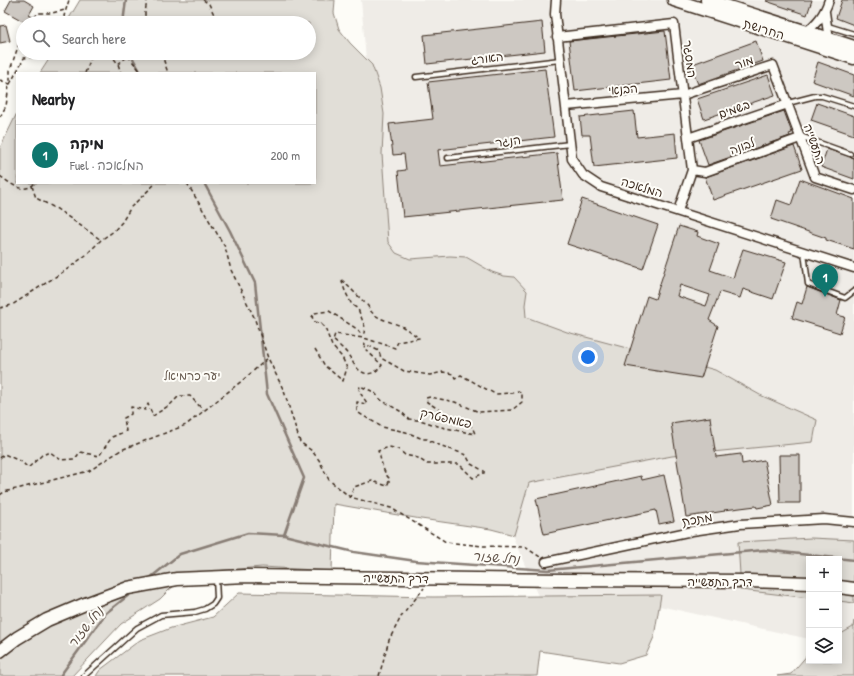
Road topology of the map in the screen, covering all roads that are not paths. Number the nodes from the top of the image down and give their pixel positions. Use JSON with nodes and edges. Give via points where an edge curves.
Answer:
{"nodes":[{"id":1,"x":551,"y":0,"type":"edge"},
{"id":2,"x":556,"y":0,"type":"edge"},
{"id":3,"x":674,"y":0,"type":"edge"},
{"id":4,"x":707,"y":0,"type":"edge"},
{"id":5,"x":829,"y":0,"type":"edge"},
{"id":6,"x":825,"y":12,"type":"junction"},
{"id":7,"x":555,"y":14,"type":"junction"},
{"id":8,"x":827,"y":26,"type":"junction"},
{"id":9,"x":806,"y":32,"type":"junction"},
{"id":10,"x":854,"y":34,"type":"edge"},
{"id":11,"x":557,"y":36,"type":"junction"},
{"id":12,"x":829,"y":40,"type":"junction"},
{"id":13,"x":854,"y":47,"type":"edge"},
{"id":14,"x":854,"y":58,"type":"edge"},
{"id":15,"x":560,"y":60,"type":"junction"},
{"id":16,"x":416,"y":77,"type":"dead end"},
{"id":17,"x":683,"y":95,"type":"junction"},
{"id":18,"x":788,"y":104,"type":"junction"},
{"id":19,"x":566,"y":106,"type":"junction"},
{"id":20,"x":854,"y":106,"type":"edge"},
{"id":21,"x":800,"y":137,"type":"junction"},
{"id":22,"x":688,"y":138,"type":"junction"},
{"id":23,"x":570,"y":144,"type":"junction"},
{"id":24,"x":850,"y":154,"type":"dead end"},
{"id":25,"x":448,"y":158,"type":"dead end"},
{"id":26,"x":692,"y":170,"type":"junction"},
{"id":27,"x":854,"y":190,"type":"edge"},
{"id":28,"x":678,"y":211,"type":"junction"},
{"id":29,"x":804,"y":252,"type":"junction"},
{"id":30,"x":854,"y":268,"type":"edge"},
{"id":31,"x":854,"y":291,"type":"edge"},
{"id":32,"x":854,"y":522,"type":"edge"},
{"id":33,"x":546,"y":562,"type":"road end"},
{"id":34,"x":215,"y":576,"type":"junction"},
{"id":35,"x":806,"y":583,"type":"edge"},
{"id":36,"x":842,"y":587,"type":"edge"},
{"id":37,"x":854,"y":589,"type":"edge"},
{"id":38,"x":0,"y":651,"type":"edge"},
{"id":39,"x":84,"y":676,"type":"edge"}],
"edges":[{"from":1,"to":7,"type":"street","name":"המלאכה"},
{"from":2,"to":7,"type":"street","name":"המלאכה"},
{"from":3,"to":14,"type":"street","name":"החרושת"},
{"from":4,"to":9,"type":"street","name":"החרושת"},
{"from":5,"to":6,"type":"street"},
{"from":6,"to":8,"type":"street"},
{"from":6,"to":9,"type":"street"},
{"from":7,"to":11,"type":"street","name":"המלאכה"},
{"from":8,"to":10,"type":"lane"},
{"from":8,"to":12,"type":"street"},
{"from":9,"to":12,"type":"street","name":"החרושת"},
{"from":11,"to":15,"type":"street","name":"המלאכה"},
{"from":11,"to":17,"type":"street","name":"המסגר","via":[[674,24]]},
{"from":12,"to":13,"type":"street","name":"החרושת"},
{"from":15,"to":16,"type":"lane","name":"האורג"},
{"from":15,"to":19,"type":"street","name":"המלאכה"},
{"from":17,"to":18,"type":"street","name":"מור","via":[[773,65]]},
{"from":17,"to":19,"type":"street","name":"הבנאי"},
{"from":17,"to":22,"type":"street","name":"המסגר"},
{"from":18,"to":20,"type":"lane","via":[[822,96]]},
{"from":18,"to":21,"type":"street","name":"התעשייה"},
{"from":18,"to":22,"type":"street","name":"בשמים"},
{"from":19,"to":23,"type":"street","name":"המלאכה"},
{"from":21,"to":24,"type":"lane"},
{"from":21,"to":26,"type":"street","name":"לבונה","via":[[705,172]]},
{"from":21,"to":27,"type":"street","name":"התעשייה","via":[[815,178]]},
{"from":22,"to":26,"type":"street","name":"המסגר"},
{"from":23,"to":25,"type":"lane","name":"הנגר"},
{"from":23,"to":28,"type":"street","name":"המלאכה","via":[[572,159],[577,168],[591,181],[601,187]]},
{"from":26,"to":28,"type":"street","name":"המסגר"},
{"from":28,"to":29,"type":"street","name":"המלאכה"},
{"from":29,"to":30,"type":"street","name":"המלאכה"},
{"from":29,"to":31,"type":"lane","via":[[808,284],[845,298]]},
{"from":32,"to":33,"type":"street","name":"מתכת","via":[[824,519],[740,524],[692,531]]},
{"from":34,"to":35,"type":"street","name":"דרך התעשייה"},
{"from":34,"to":38,"type":"street","name":"דרך התעשייה","via":[[177,579],[128,588],[47,620],[16,638]]},
{"from":34,"to":39,"type":"lane","via":[[217,598],[213,604],[195,612],[161,615],[137,628]]},
{"from":36,"to":37,"type":"street"}]}
